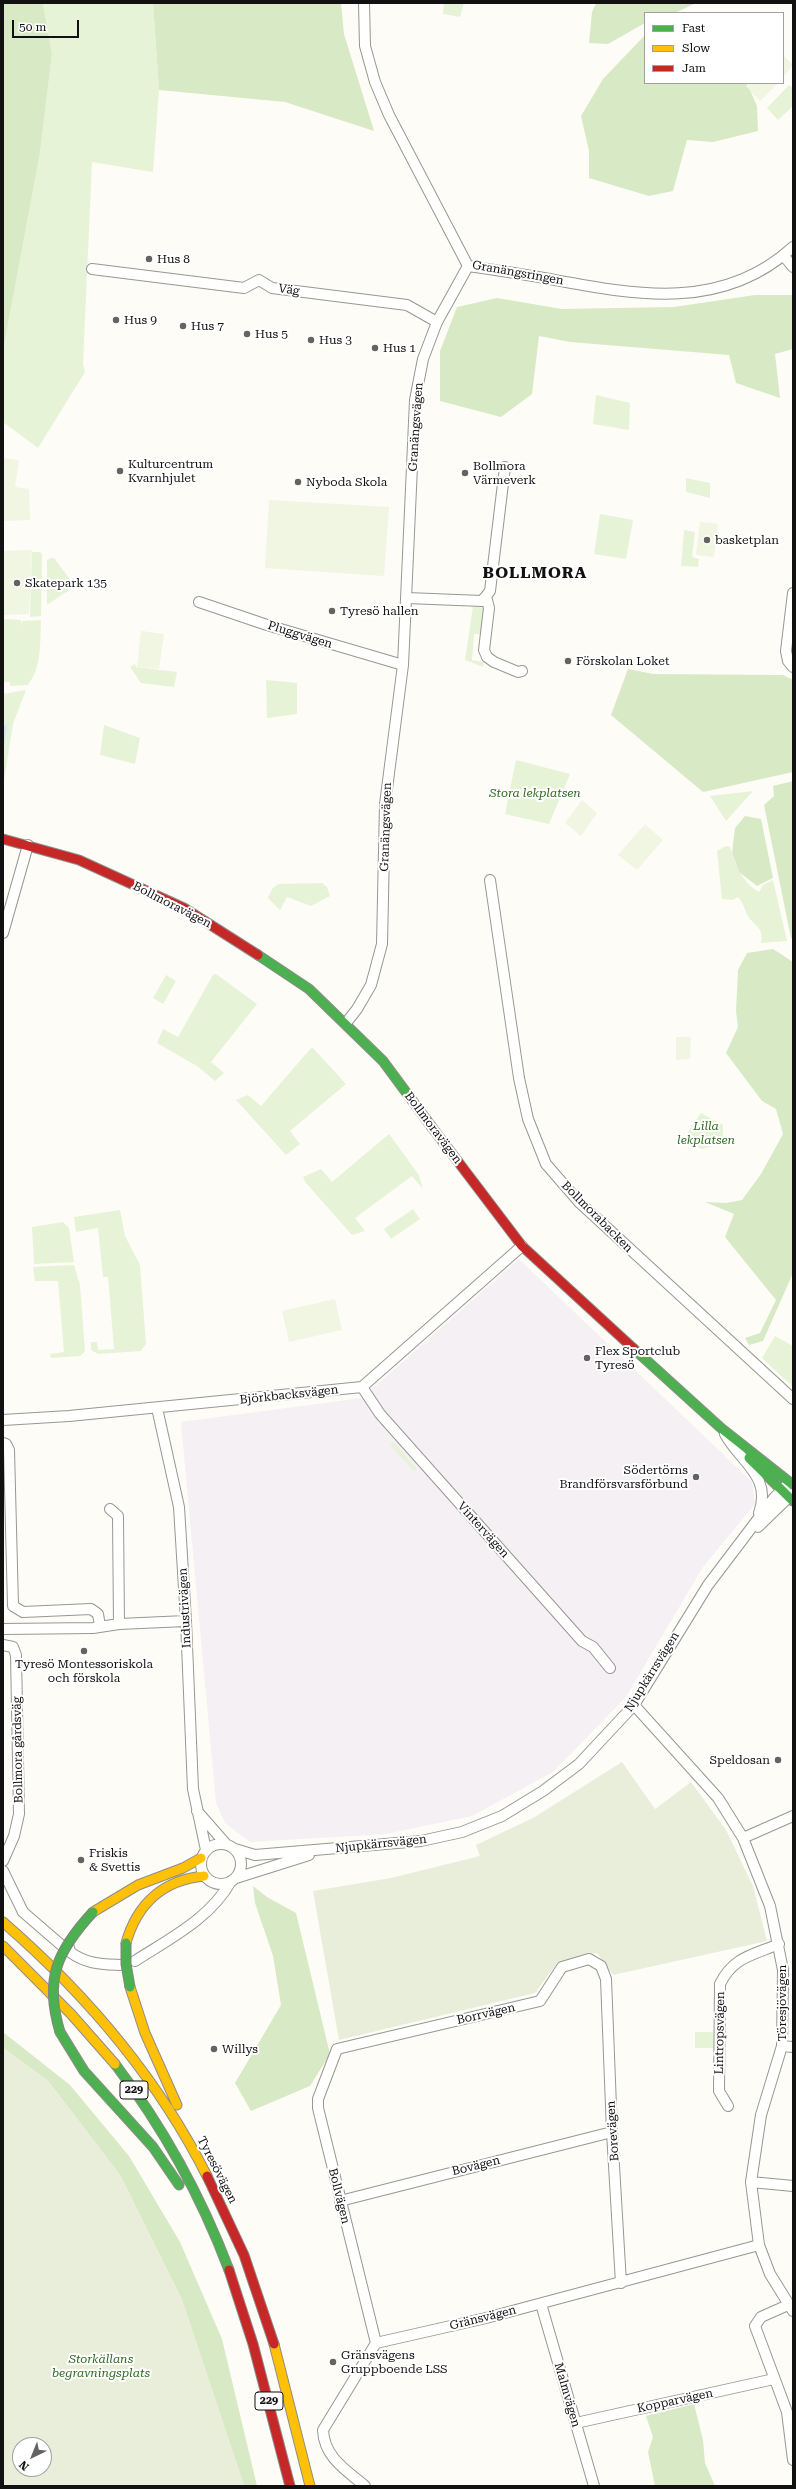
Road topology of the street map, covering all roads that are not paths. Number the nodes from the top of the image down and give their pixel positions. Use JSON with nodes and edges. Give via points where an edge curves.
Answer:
{"nodes":[{"id":1,"x":364,"y":3,"type":"edge"},
{"id":2,"x":793,"y":247,"type":"edge"},
{"id":3,"x":783,"y":255,"type":"junction"},
{"id":4,"x":468,"y":266,"type":"junction"},
{"id":5,"x":793,"y":267,"type":"edge"},
{"id":6,"x":92,"y":269,"type":"dead end"},
{"id":7,"x":437,"y":322,"type":"junction"},
{"id":8,"x":505,"y":468,"type":"dead end"},
{"id":9,"x":793,"y":593,"type":"edge"},
{"id":10,"x":486,"y":596,"type":"junction"},
{"id":11,"x":407,"y":598,"type":"junction"},
{"id":12,"x":199,"y":602,"type":"dead end"},
{"id":13,"x":403,"y":665,"type":"junction"},
{"id":14,"x":793,"y":667,"type":"edge"},
{"id":15,"x":522,"y":671,"type":"dead end"},
{"id":16,"x":3,"y":840,"type":"edge"},
{"id":17,"x":3,"y":848,"type":"edge"},
{"id":18,"x":27,"y":849,"type":"junction"},
{"id":19,"x":490,"y":880,"type":"dead end"},
{"id":20,"x":3,"y":933,"type":"edge"},
{"id":21,"x":346,"y":1023,"type":"junction"},
{"id":22,"x":522,"y":1246,"type":"junction"},
{"id":23,"x":362,"y":1387,"type":"junction"},
{"id":24,"x":793,"y":1400,"type":"edge"},
{"id":25,"x":157,"y":1408,"type":"junction"},
{"id":26,"x":3,"y":1420,"type":"edge"},
{"id":27,"x":721,"y":1428,"type":"junction"},
{"id":28,"x":3,"y":1443,"type":"edge"},
{"id":29,"x":792,"y":1482,"type":"edge"},
{"id":30,"x":789,"y":1495,"type":"edge"},
{"id":31,"x":110,"y":1509,"type":"dead end"},
{"id":32,"x":757,"y":1519,"type":"junction"},
{"id":33,"x":738,"y":1547,"type":"junction"},
{"id":34,"x":186,"y":1621,"type":"junction"},
{"id":35,"x":119,"y":1624,"type":"junction"},
{"id":36,"x":100,"y":1626,"type":"junction"},
{"id":37,"x":3,"y":1629,"type":"edge"},
{"id":38,"x":3,"y":1645,"type":"edge"},
{"id":39,"x":610,"y":1668,"type":"dead end"},
{"id":40,"x":634,"y":1705,"type":"junction"},
{"id":41,"x":197,"y":1811,"type":"junction"},
{"id":42,"x":793,"y":1816,"type":"edge"},
{"id":43,"x":743,"y":1838,"type":"junction"},
{"id":44,"x":230,"y":1846,"type":"junction"},
{"id":45,"x":326,"y":1850,"type":"junction"},
{"id":46,"x":204,"y":1854,"type":"junction"},
{"id":47,"x":3,"y":1861,"type":"edge"},
{"id":48,"x":3,"y":1871,"type":"edge"},
{"id":49,"x":208,"y":1879,"type":"junction"},
{"id":50,"x":233,"y":1879,"type":"junction"},
{"id":51,"x":216,"y":1901,"type":"junction"},
{"id":52,"x":3,"y":1922,"type":"edge"},
{"id":53,"x":68,"y":1942,"type":"dead end"},
{"id":54,"x":780,"y":1944,"type":"junction"},
{"id":55,"x":3,"y":1946,"type":"edge"},
{"id":56,"x":70,"y":1952,"type":"junction"},
{"id":57,"x":135,"y":1961,"type":"dead end"},
{"id":58,"x":120,"y":1964,"type":"dead end"},
{"id":59,"x":606,"y":1979,"type":"joint"},
{"id":60,"x":782,"y":2046,"type":"junction"},
{"id":61,"x":793,"y":2047,"type":"edge"},
{"id":62,"x":337,"y":2049,"type":"joint"},
{"id":63,"x":728,"y":2106,"type":"dead end"},
{"id":64,"x":612,"y":2132,"type":"junction"},
{"id":65,"x":197,"y":2154,"type":"junction"},
{"id":66,"x":751,"y":2182,"type":"junction"},
{"id":67,"x":793,"y":2186,"type":"edge"},
{"id":68,"x":340,"y":2201,"type":"junction"},
{"id":69,"x":759,"y":2246,"type":"junction"},
{"id":70,"x":226,"y":2261,"type":"junction"},
{"id":71,"x":621,"y":2283,"type":"junction"},
{"id":72,"x":541,"y":2304,"type":"junction"},
{"id":73,"x":791,"y":2308,"type":"edge"},
{"id":74,"x":376,"y":2343,"type":"junction"},
{"id":75,"x":774,"y":2379,"type":"junction"},
{"id":76,"x":576,"y":2423,"type":"junction"},
{"id":77,"x":793,"y":2460,"type":"edge"},
{"id":78,"x":290,"y":2486,"type":"edge"},
{"id":79,"x":310,"y":2486,"type":"edge"},
{"id":80,"x":365,"y":2486,"type":"edge"},
{"id":81,"x":594,"y":2486,"type":"edge"}],
"edges":[{"from":1,"to":4,"type":"street","name":"Granängsringen","via":[[365,46],[375,82],[389,115]]},
{"from":2,"to":3,"type":"street","name":"Granängsringen"},
{"from":3,"to":4,"type":"street","name":"Granängsringen","via":[[733,284],[715,289],[666,295],[619,292]]},
{"from":3,"to":5,"type":"street"},
{"from":4,"to":7,"type":"street","name":"Granängsvägen"},
{"from":6,"to":7,"type":"street","name":"Väg","via":[[244,288],[259,280],[272,288],[407,304]]},
{"from":7,"to":11,"type":"street","name":"Granängsvägen","via":[[423,359],[416,400]]},
{"from":8,"to":10,"type":"street","via":[[490,591]]},
{"from":9,"to":14,"type":"street","via":[[786,651],[788,661]]},
{"from":10,"to":11,"type":"street","via":[[482,601]]},
{"from":10,"to":15,"type":"street","via":[[489,608],[484,650],[487,657],[518,672]]},
{"from":11,"to":13,"type":"street","name":"Granängsvägen"},
{"from":12,"to":13,"type":"street","name":"Pluggvägen"},
{"from":13,"to":21,"type":"street","name":"Granängsvägen","via":[[385,804],[380,956],[371,985],[358,1009]]},
{"from":16,"to":18,"type":"main road","name":"Bollmoravägen"},
{"from":17,"to":18,"type":"main road","name":"Bollmoravägen"},
{"from":18,"to":20,"type":"street"},
{"from":18,"to":21,"type":"main road","name":"Bollmoravägen","via":[[110,874],[184,908],[309,989]]},
{"from":19,"to":24,"type":"street","name":"Bollmorabacken","via":[[519,1078],[528,1119],[546,1164],[578,1202]]},
{"from":21,"to":22,"type":"main road","name":"Bollmoravägen","via":[[383,1061]]},
{"from":22,"to":23,"type":"street"},
{"from":22,"to":27,"type":"main road","name":"Bollmoravägen"},
{"from":23,"to":25,"type":"street","name":"Björkbacksvägen"},
{"from":23,"to":39,"type":"street","name":"Vintervägen","via":[[380,1414],[582,1641],[593,1648]]},
{"from":25,"to":26,"type":"street","name":"Björkbacksvägen"},
{"from":25,"to":34,"type":"street","name":"Industrivägen","via":[[179,1507]]},
{"from":27,"to":29,"type":"main road","name":"Bollmoravägen"},
{"from":27,"to":30,"type":"main road","name":"Bollmoravägen"},
{"from":27,"to":32,"type":"street","name":"Bollmoravägen","via":[[733,1450],[759,1479],[763,1504]]},
{"from":28,"to":36,"type":"street","via":[[8,1450],[13,1606],[23,1612],[91,1609],[98,1614]]},
{"from":29,"to":30,"type":"street","name":"Njupkärrsvägen"},
{"from":30,"to":32,"type":"street","name":"Njupkärrsvägen"},
{"from":30,"to":33,"type":"street","name":"Njupkärrsvägen"},
{"from":31,"to":35,"type":"street","via":[[118,1516]]},
{"from":32,"to":33,"type":"street","name":"Njupkärrsvägen"},
{"from":33,"to":40,"type":"street","name":"Njupkärrsvägen","via":[[708,1585]]},
{"from":34,"to":35,"type":"street"},
{"from":34,"to":41,"type":"street","name":"Industrivägen","via":[[193,1789]]},
{"from":35,"to":36,"type":"street"},
{"from":36,"to":37,"type":"street"},
{"from":38,"to":47,"type":"street","name":"Bollmora gårdsväg","via":[[13,1647],[16,1655],[19,1814],[14,1836]]},
{"from":40,"to":43,"type":"street","name":"Töresjövägen","via":[[718,1798]]},
{"from":40,"to":45,"type":"street","name":"Njupkärrsvägen","via":[[579,1764],[543,1791],[502,1816],[462,1832],[421,1841]]},
{"from":41,"to":44,"type":"street"},
{"from":41,"to":46,"type":"street","name":"Industrivägen"},
{"from":42,"to":43,"type":"street"},
{"from":43,"to":54,"type":"street","name":"Töresjövägen","via":[[770,1906]]},
{"from":44,"to":45,"type":"street","name":"Njupkärrsvägen","via":[[255,1855]]},
{"from":44,"to":46,"type":"street","via":[[214,1844]]},
{"from":44,"to":50,"type":"street","via":[[241,1863]]},
{"from":45,"to":50,"type":"street","name":"Njupkärrsvägen"},
{"from":46,"to":49,"type":"street","via":[[201,1868]]},
{"from":46,"to":70,"type":"main road","bridge":true,"via":[[183,1868],[138,1885],[93,1912],[65,1943],[54,1967],[52,1993],[55,2020],[84,2071],[153,2147]]},
{"from":48,"to":56,"type":"street","via":[[23,1912]]},
{"from":49,"to":50,"type":"street","via":[[221,1884]]},
{"from":49,"to":51,"type":"street"},
{"from":49,"to":65,"type":"main road","bridge":true,"via":[[183,1879],[152,1896],[136,1914],[126,1943],[130,1987],[145,2033]]},
{"from":50,"to":51,"type":"street","via":[[225,1893]]},
{"from":51,"to":57,"type":"street","via":[[189,1927]]},
{"from":52,"to":65,"type":"main road","name":"Tyresövägen","number":"229","via":[[60,1974],[105,2023],[149,2079]]},
{"from":53,"to":56,"type":"street"},
{"from":54,"to":60,"type":"street","name":"Töresjövägen","via":[[783,1970]]},
{"from":54,"to":63,"type":"street","name":"Lintropsvägen","via":[[736,1962],[728,1969],[720,1984],[719,2091]]},
{"from":55,"to":70,"type":"main road","number":"229","via":[[94,2038],[132,2087],[192,2188]]},
{"from":56,"to":58,"type":"street","via":[[94,1964]]},
{"from":59,"to":62,"type":"street","name":"Borrvägen","via":[[602,1966],[589,1959],[562,1967],[540,2001]]},
{"from":59,"to":64,"type":"street","name":"Borevägen"},
{"from":60,"to":61,"type":"street"},
{"from":60,"to":66,"type":"street","name":"Töresjövägen","via":[[761,2115]]},
{"from":62,"to":68,"type":"street","name":"Bollvägen","via":[[318,2099],[318,2108]]},
{"from":64,"to":68,"type":"street","name":"Bovägen"},
{"from":64,"to":71,"type":"street","name":"Borevägen"},
{"from":65,"to":79,"type":"main road","name":"Tyresövägen","number":"229","via":[[245,2256],[262,2305]]},
{"from":66,"to":67,"type":"street"},
{"from":66,"to":69,"type":"street","name":"Töresjövägen"},
{"from":68,"to":74,"type":"street","name":"Bollvägen"},
{"from":69,"to":71,"type":"street","name":"Gränsvägen"},
{"from":69,"to":73,"type":"street","name":"Töresjövägen","via":[[770,2274]]},
{"from":70,"to":78,"type":"main road","number":"229","via":[[260,2368]]},
{"from":71,"to":72,"type":"street","name":"Gränsvägen"},
{"from":72,"to":74,"type":"street","name":"Gränsvägen"},
{"from":72,"to":76,"type":"street","name":"Malmvägen"},
{"from":73,"to":75,"type":"street","via":[[761,2317],[755,2326]]},
{"from":74,"to":80,"type":"street","via":[[323,2430],[329,2454]]},
{"from":75,"to":76,"type":"street","name":"Kopparvägen"},
{"from":75,"to":77,"type":"street","via":[[787,2412]]},
{"from":76,"to":81,"type":"street","name":"Malmvägen"}]}
